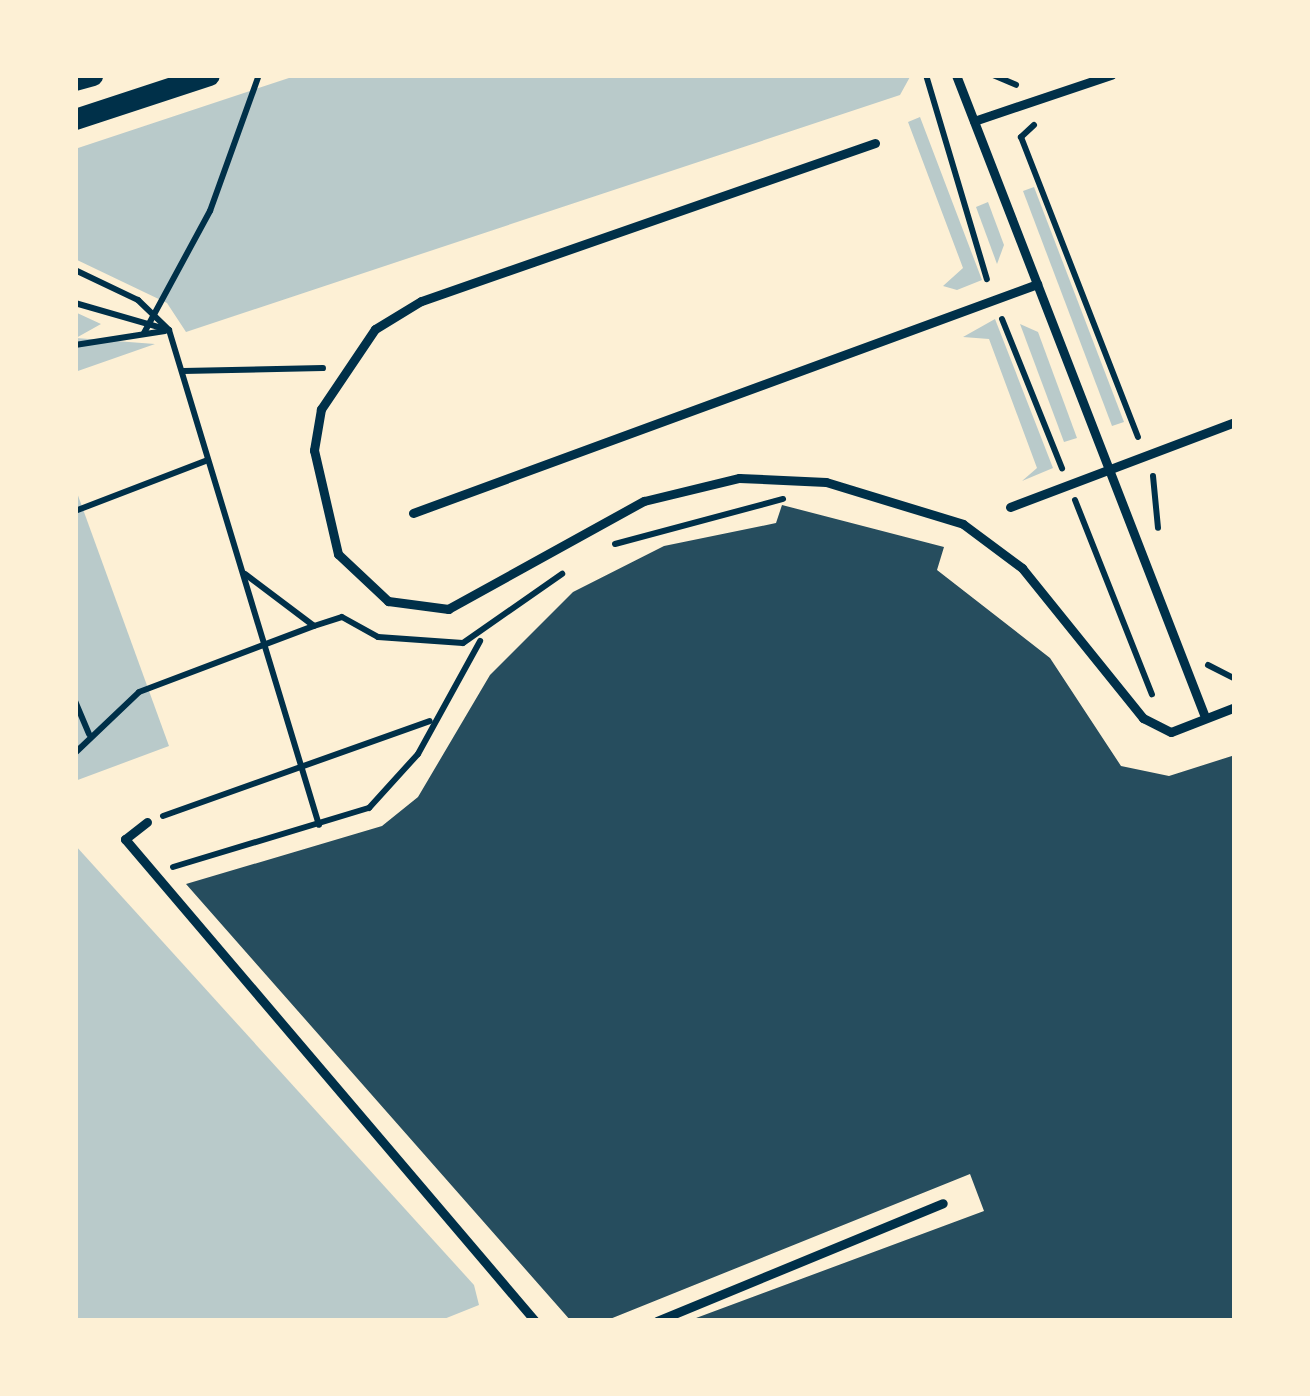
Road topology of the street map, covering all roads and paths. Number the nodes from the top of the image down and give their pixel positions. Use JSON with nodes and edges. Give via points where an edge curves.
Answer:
{"nodes":[{"id":1,"x":92,"y":75,"type":"edge"},
{"id":2,"x":209,"y":75,"type":"edge"},
{"id":3,"x":926,"y":75,"type":"edge"},
{"id":4,"x":956,"y":75,"type":"edge"},
{"id":5,"x":993,"y":75,"type":"edge"},
{"id":6,"x":1111,"y":75,"type":"edge"},
{"id":7,"x":259,"y":78,"type":"edge"},
{"id":8,"x":75,"y":80,"type":"edge"},
{"id":9,"x":1024,"y":103,"type":"junction"},
{"id":10,"x":75,"y":119,"type":"edge"},
{"id":11,"x":974,"y":121,"type":"junction"},
{"id":12,"x":875,"y":143,"type":"dead end"},
{"id":13,"x":75,"y":270,"type":"edge"},
{"id":14,"x":987,"y":279,"type":"dead end"},
{"id":15,"x":1037,"y":284,"type":"junction"},
{"id":16,"x":75,"y":303,"type":"edge"},
{"id":17,"x":157,"y":313,"type":"junction"},
{"id":18,"x":1000,"y":315,"type":"dead end"},
{"id":19,"x":146,"y":328,"type":"junction"},
{"id":20,"x":169,"y":330,"type":"junction"},
{"id":21,"x":75,"y":345,"type":"edge"},
{"id":22,"x":183,"y":370,"type":"junction"},
{"id":23,"x":343,"y":370,"type":"junction"},
{"id":24,"x":1235,"y":422,"type":"edge"},
{"id":25,"x":1138,"y":437,"type":"dead end"},
{"id":26,"x":208,"y":460,"type":"junction"},
{"id":27,"x":1062,"y":469,"type":"dead end"},
{"id":28,"x":1109,"y":470,"type":"junction"},
{"id":29,"x":1153,"y":476,"type":"dead end"},
{"id":30,"x":1073,"y":497,"type":"dead end"},
{"id":31,"x":1010,"y":507,"type":"dead end"},
{"id":32,"x":75,"y":512,"type":"edge"},
{"id":33,"x":412,"y":513,"type":"dead end"},
{"id":34,"x":1163,"y":542,"type":"dead end"},
{"id":35,"x":242,"y":571,"type":"junction"},
{"id":36,"x":482,"y":638,"type":"dead end"},
{"id":37,"x":1201,"y":647,"type":"dead end"},
{"id":38,"x":263,"y":648,"type":"junction"},
{"id":39,"x":1235,"y":680,"type":"edge"},
{"id":40,"x":75,"y":701,"type":"edge"},
{"id":41,"x":1155,"y":701,"type":"dead end"},
{"id":42,"x":1235,"y":707,"type":"edge"},
{"id":43,"x":1205,"y":717,"type":"junction"},
{"id":44,"x":430,"y":721,"type":"junction"},
{"id":45,"x":89,"y":734,"type":"junction"},
{"id":46,"x":75,"y":753,"type":"edge"},
{"id":47,"x":300,"y":764,"type":"junction"},
{"id":48,"x":147,"y":822,"type":"joint"},
{"id":49,"x":319,"y":825,"type":"junction"},
{"id":50,"x":154,"y":873,"type":"junction"},
{"id":51,"x":943,"y":1203,"type":"dead end"},
{"id":52,"x":536,"y":1321,"type":"edge"},
{"id":53,"x":657,"y":1321,"type":"edge"}],
"edges":[{"from":1,"to":8,"type":"street"},
{"from":2,"to":10,"type":"street"},
{"from":3,"to":14,"type":"path"},
{"from":4,"to":11,"type":"lane"},
{"from":5,"to":9,"type":"path"},
{"from":6,"to":9,"type":"lane"},
{"from":7,"to":17,"type":"path"},
{"from":9,"to":11,"type":"lane"},
{"from":9,"to":25,"type":"path","via":[[1034,126],[1021,137]]},
{"from":11,"to":15,"type":"lane"},
{"from":12,"to":23,"type":"lane","via":[[421,301],[375,329]]},
{"from":13,"to":17,"type":"path"},
{"from":15,"to":28,"type":"lane"},
{"from":15,"to":33,"type":"lane"},
{"from":16,"to":19,"type":"path"},
{"from":17,"to":19,"type":"path"},
{"from":17,"to":20,"type":"path"},
{"from":18,"to":27,"type":"path"},
{"from":19,"to":20,"type":"path"},
{"from":19,"to":21,"type":"path"},
{"from":20,"to":22,"type":"path"},
{"from":22,"to":23,"type":"path"},
{"from":22,"to":26,"type":"path"},
{"from":23,"to":43,"type":"lane","via":[[321,409],[319,483],[338,554],[388,602],[469,602],[561,538],[699,486],[826,482],[963,524],[1022,568],[1143,718],[1171,732]]},
{"from":24,"to":28,"type":"lane"},
{"from":26,"to":32,"type":"path"},
{"from":26,"to":35,"type":"path"},
{"from":28,"to":31,"type":"lane"},
{"from":28,"to":43,"type":"lane"},
{"from":29,"to":34,"type":"path","via":[[1148,500]]},
{"from":30,"to":41,"type":"path"},
{"from":35,"to":38,"type":"path"},
{"from":35,"to":38,"type":"path","via":[[314,626]]},
{"from":36,"to":44,"type":"path"},
{"from":37,"to":39,"type":"path","via":[[1209,668]]},
{"from":38,"to":45,"type":"path","via":[[139,692]]},
{"from":38,"to":47,"type":"path"},
{"from":40,"to":45,"type":"path"},
{"from":42,"to":43,"type":"lane"},
{"from":44,"to":47,"type":"path"},
{"from":44,"to":49,"type":"path","via":[[388,793]]},
{"from":45,"to":46,"type":"path"},
{"from":47,"to":48,"type":"path"},
{"from":47,"to":49,"type":"path"},
{"from":48,"to":50,"type":"lane","via":[[125,838]]},
{"from":49,"to":50,"type":"path"},
{"from":50,"to":52,"type":"lane"},
{"from":51,"to":53,"type":"lane"}]}
